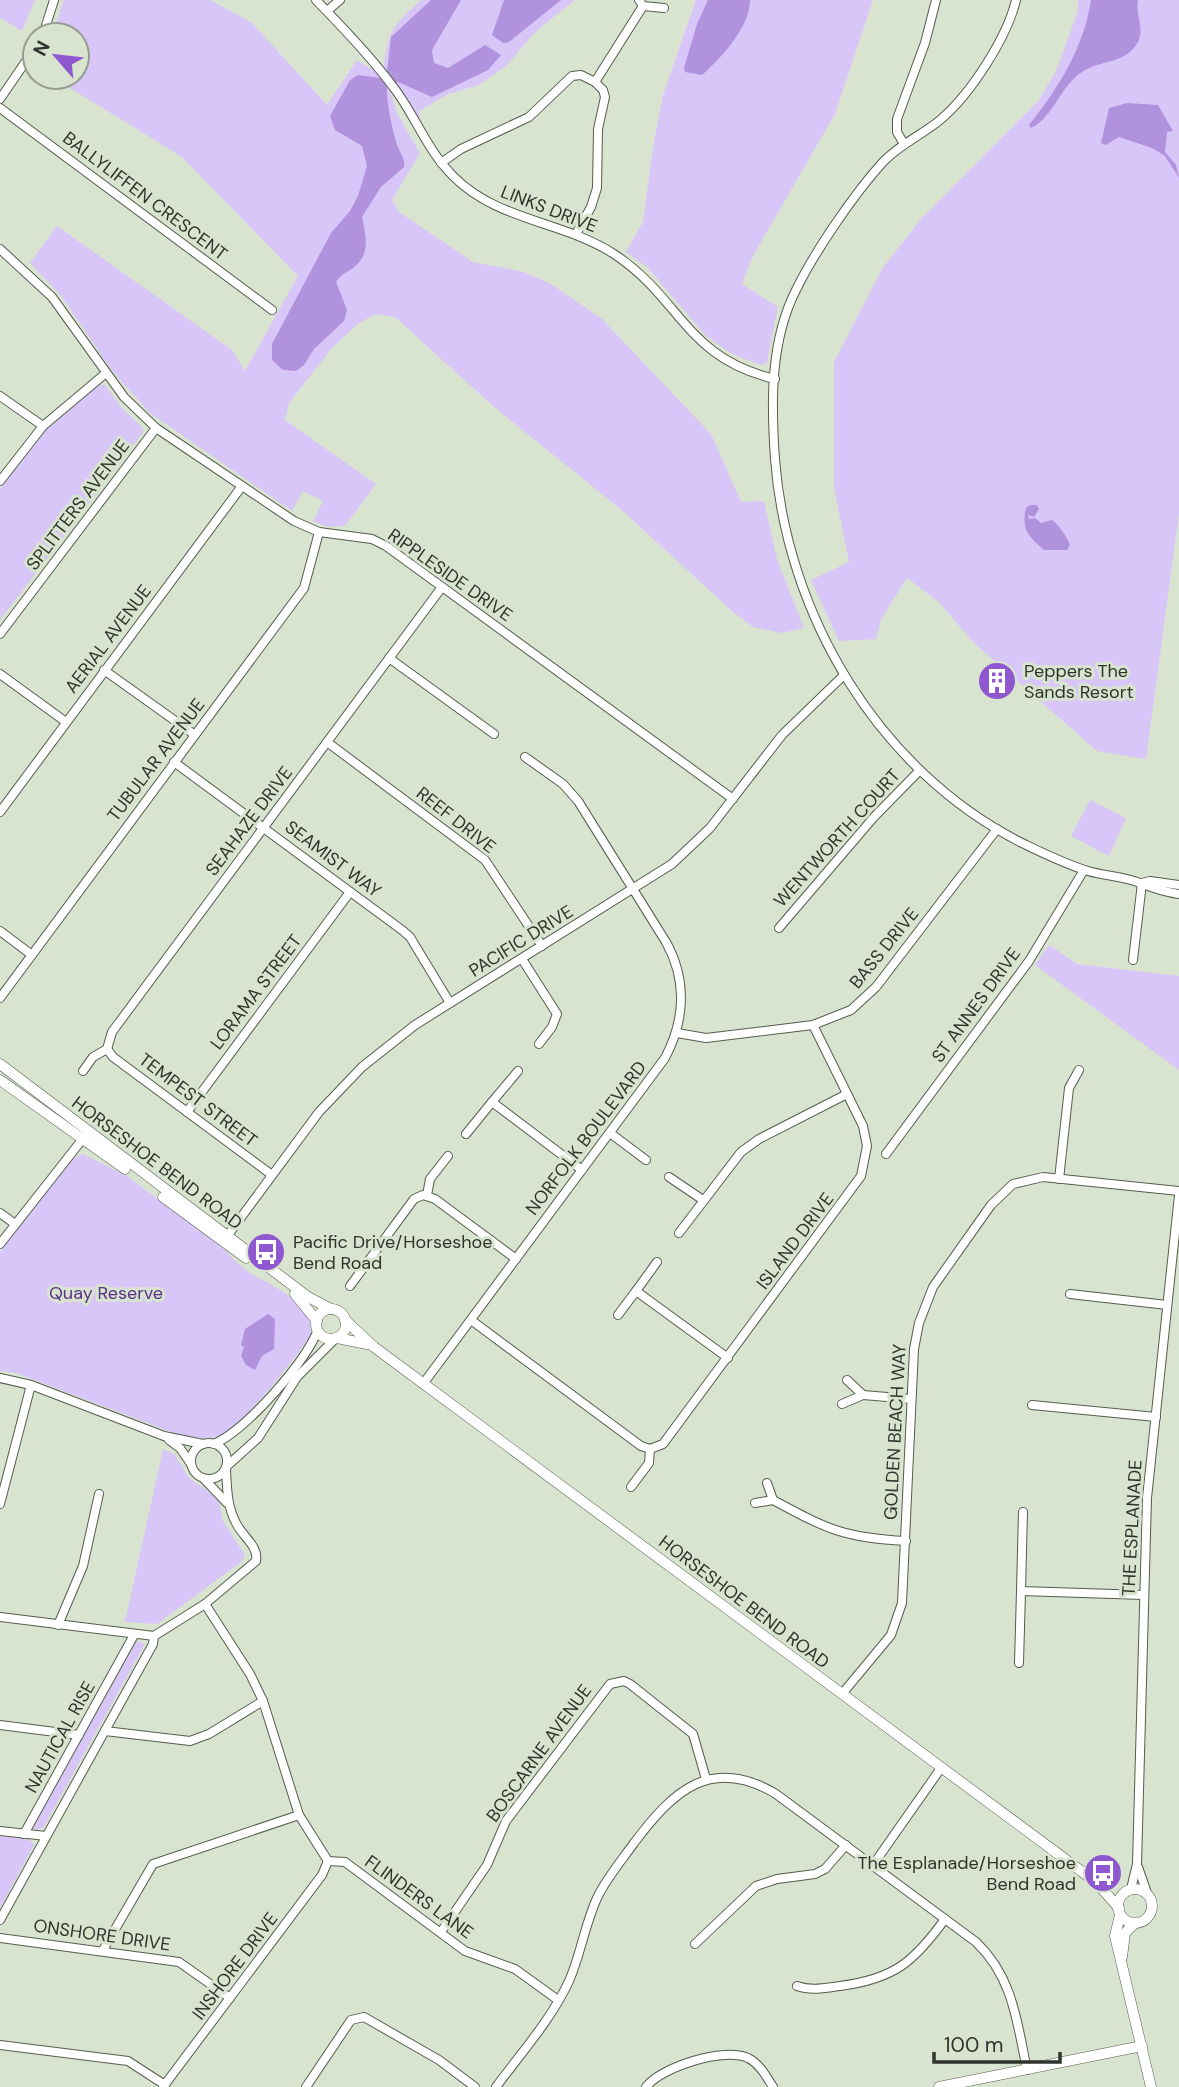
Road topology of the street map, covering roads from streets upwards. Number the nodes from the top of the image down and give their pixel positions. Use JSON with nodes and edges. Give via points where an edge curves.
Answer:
{"nodes":[{"id":1,"x":54,"y":0,"type":"edge"},
{"id":2,"x":316,"y":0,"type":"edge"},
{"id":3,"x":340,"y":0,"type":"edge"},
{"id":4,"x":936,"y":0,"type":"edge"},
{"id":5,"x":1016,"y":0,"type":"edge"},
{"id":6,"x":641,"y":3,"type":"edge"},
{"id":7,"x":664,"y":8,"type":"dead end"},
{"id":8,"x":327,"y":11,"type":"junction"},
{"id":9,"x":47,"y":21,"type":"edge"},
{"id":10,"x":21,"y":68,"type":"edge"},
{"id":11,"x":594,"y":82,"type":"junction"},
{"id":12,"x":0,"y":99,"type":"edge"},
{"id":13,"x":0,"y":108,"type":"edge"},
{"id":14,"x":904,"y":144,"type":"junction"},
{"id":15,"x":441,"y":163,"type":"junction"},
{"id":16,"x":576,"y":234,"type":"junction"},
{"id":17,"x":0,"y":249,"type":"edge"},
{"id":18,"x":272,"y":310,"type":"dead end"},
{"id":19,"x":106,"y":373,"type":"junction"},
{"id":20,"x":775,"y":379,"type":"junction"},
{"id":21,"x":0,"y":396,"type":"edge"},
{"id":22,"x":43,"y":426,"type":"junction"},
{"id":23,"x":156,"y":428,"type":"junction"},
{"id":24,"x":0,"y":481,"type":"edge"},
{"id":25,"x":242,"y":486,"type":"junction"},
{"id":26,"x":319,"y":532,"type":"junction"},
{"id":27,"x":442,"y":587,"type":"junction"},
{"id":28,"x":0,"y":634,"type":"edge"},
{"id":29,"x":389,"y":658,"type":"junction"},
{"id":30,"x":104,"y":670,"type":"junction"},
{"id":31,"x":0,"y":674,"type":"edge"},
{"id":32,"x":844,"y":675,"type":"junction"},
{"id":33,"x":66,"y":722,"type":"junction"},
{"id":34,"x":494,"y":734,"type":"dead end"},
{"id":35,"x":195,"y":735,"type":"junction"},
{"id":36,"x":327,"y":742,"type":"junction"},
{"id":37,"x":525,"y":757,"type":"dead end"},
{"id":38,"x":174,"y":762,"type":"junction"},
{"id":39,"x":920,"y":770,"type":"junction"},
{"id":40,"x":733,"y":799,"type":"junction"},
{"id":41,"x":0,"y":812,"type":"edge"},
{"id":42,"x":263,"y":827,"type":"junction"},
{"id":43,"x":997,"y":829,"type":"junction"},
{"id":44,"x":1084,"y":870,"type":"junction"},
{"id":45,"x":1142,"y":883,"type":"junction"},
{"id":46,"x":1179,"y":885,"type":"edge"},
{"id":47,"x":634,"y":890,"type":"junction"},
{"id":48,"x":350,"y":892,"type":"junction"},
{"id":49,"x":1179,"y":894,"type":"edge"},
{"id":50,"x":779,"y":928,"type":"dead end"},
{"id":51,"x":0,"y":931,"type":"edge"},
{"id":52,"x":542,"y":946,"type":"junction"},
{"id":53,"x":32,"y":954,"type":"junction"},
{"id":54,"x":522,"y":959,"type":"junction"},
{"id":55,"x":1133,"y":960,"type":"dead end"},
{"id":56,"x":0,"y":998,"type":"edge"},
{"id":57,"x":450,"y":1003,"type":"junction"},
{"id":58,"x":813,"y":1025,"type":"junction"},
{"id":59,"x":677,"y":1033,"type":"junction"},
{"id":60,"x":539,"y":1044,"type":"dead end"},
{"id":61,"x":107,"y":1049,"type":"junction"},
{"id":62,"x":0,"y":1064,"type":"edge"},
{"id":63,"x":1079,"y":1070,"type":"dead end"},
{"id":64,"x":83,"y":1071,"type":"dead end"},
{"id":65,"x":517,"y":1071,"type":"dead end"},
{"id":66,"x":0,"y":1080,"type":"edge"},
{"id":67,"x":848,"y":1094,"type":"junction"},
{"id":68,"x":492,"y":1102,"type":"junction"},
{"id":69,"x":187,"y":1112,"type":"junction"},
{"id":70,"x":610,"y":1133,"type":"junction"},
{"id":71,"x":466,"y":1134,"type":"dead end"},
{"id":72,"x":85,"y":1137,"type":"junction"},
{"id":73,"x":886,"y":1154,"type":"dead end"},
{"id":74,"x":448,"y":1156,"type":"dead end"},
{"id":75,"x":646,"y":1160,"type":"dead end"},
{"id":76,"x":582,"y":1170,"type":"junction"},
{"id":77,"x":272,"y":1175,"type":"junction"},
{"id":78,"x":669,"y":1177,"type":"dead end"},
{"id":79,"x":1059,"y":1179,"type":"junction"},
{"id":80,"x":1179,"y":1193,"type":"edge"},
{"id":81,"x":427,"y":1195,"type":"junction"},
{"id":82,"x":703,"y":1200,"type":"junction"},
{"id":83,"x":0,"y":1213,"type":"edge"},
{"id":84,"x":15,"y":1224,"type":"junction"},
{"id":85,"x":679,"y":1233,"type":"dead end"},
{"id":86,"x":225,"y":1239,"type":"junction"},
{"id":87,"x":0,"y":1244,"type":"edge"},
{"id":88,"x":516,"y":1259,"type":"junction"},
{"id":89,"x":657,"y":1262,"type":"dead end"},
{"id":90,"x":350,"y":1286,"type":"dead end"},
{"id":91,"x":636,"y":1291,"type":"junction"},
{"id":92,"x":1070,"y":1294,"type":"dead end"},
{"id":93,"x":1167,"y":1304,"type":"junction"},
{"id":94,"x":331,"y":1309,"type":"junction"},
{"id":95,"x":618,"y":1315,"type":"dead end"},
{"id":96,"x":345,"y":1320,"type":"junction"},
{"id":97,"x":471,"y":1320,"type":"junction"},
{"id":98,"x":317,"y":1326,"type":"junction"},
{"id":99,"x":336,"y":1338,"type":"junction"},
{"id":100,"x":374,"y":1347,"type":"junction"},
{"id":101,"x":728,"y":1358,"type":"junction"},
{"id":102,"x":0,"y":1378,"type":"edge"},
{"id":103,"x":848,"y":1380,"type":"dead end"},
{"id":104,"x":423,"y":1384,"type":"junction"},
{"id":105,"x":31,"y":1385,"type":"junction"},
{"id":106,"x":863,"y":1395,"type":"junction"},
{"id":107,"x":911,"y":1399,"type":"junction"},
{"id":108,"x":842,"y":1404,"type":"dead end"},
{"id":109,"x":1032,"y":1405,"type":"dead end"},
{"id":110,"x":1156,"y":1417,"type":"junction"},
{"id":111,"x":164,"y":1436,"type":"junction"},
{"id":112,"x":203,"y":1444,"type":"junction"},
{"id":113,"x":214,"y":1444,"type":"junction"},
{"id":114,"x":650,"y":1449,"type":"junction"},
{"id":115,"x":191,"y":1465,"type":"junction"},
{"id":116,"x":226,"y":1467,"type":"junction"},
{"id":117,"x":204,"y":1479,"type":"junction"},
{"id":118,"x":767,"y":1483,"type":"dead end"},
{"id":119,"x":631,"y":1487,"type":"dead end"},
{"id":120,"x":99,"y":1494,"type":"dead end"},
{"id":121,"x":773,"y":1500,"type":"junction"},
{"id":122,"x":755,"y":1503,"type":"dead end"},
{"id":123,"x":0,"y":1504,"type":"edge"},
{"id":124,"x":230,"y":1509,"type":"junction"},
{"id":125,"x":1023,"y":1513,"type":"dead end"},
{"id":126,"x":906,"y":1541,"type":"junction"},
{"id":127,"x":1021,"y":1591,"type":"junction"},
{"id":128,"x":1144,"y":1595,"type":"junction"},
{"id":129,"x":205,"y":1604,"type":"junction"},
{"id":130,"x":0,"y":1617,"type":"edge"},
{"id":131,"x":58,"y":1625,"type":"junction"},
{"id":132,"x":134,"y":1635,"type":"junction"},
{"id":133,"x":154,"y":1636,"type":"junction"},
{"id":134,"x":1019,"y":1663,"type":"dead end"},
{"id":135,"x":842,"y":1694,"type":"junction"},
{"id":136,"x":263,"y":1701,"type":"junction"},
{"id":137,"x":0,"y":1725,"type":"edge"},
{"id":138,"x":105,"y":1731,"type":"junction"},
{"id":139,"x":79,"y":1735,"type":"junction"},
{"id":140,"x":941,"y":1768,"type":"junction"},
{"id":141,"x":706,"y":1779,"type":"junction"},
{"id":142,"x":299,"y":1815,"type":"junction"},
{"id":143,"x":0,"y":1832,"type":"edge"},
{"id":144,"x":24,"y":1834,"type":"junction"},
{"id":145,"x":46,"y":1836,"type":"junction"},
{"id":146,"x":846,"y":1845,"type":"junction"},
{"id":147,"x":328,"y":1861,"type":"junction"},
{"id":148,"x":1137,"y":1864,"type":"junction"},
{"id":149,"x":873,"y":1865,"type":"junction"},
{"id":150,"x":1096,"y":1882,"type":"junction"},
{"id":151,"x":1127,"y":1891,"type":"junction"},
{"id":152,"x":1147,"y":1893,"type":"junction"},
{"id":153,"x":1119,"y":1911,"type":"junction"},
{"id":154,"x":945,"y":1919,"type":"junction"},
{"id":155,"x":0,"y":1920,"type":"edge"},
{"id":156,"x":1134,"y":1924,"type":"junction"},
{"id":157,"x":441,"y":1932,"type":"junction"},
{"id":158,"x":0,"y":1938,"type":"edge"},
{"id":159,"x":695,"y":1944,"type":"dead end"},
{"id":160,"x":103,"y":1950,"type":"junction"},
{"id":161,"x":1122,"y":1960,"type":"junction"},
{"id":162,"x":797,"y":1986,"type":"dead end"},
{"id":163,"x":230,"y":1998,"type":"junction"},
{"id":164,"x":558,"y":2000,"type":"junction"},
{"id":165,"x":0,"y":2045,"type":"edge"},
{"id":166,"x":1142,"y":2046,"type":"junction"},
{"id":167,"x":1027,"y":2070,"type":"junction"},
{"id":168,"x":164,"y":2086,"type":"edge"},
{"id":169,"x":306,"y":2087,"type":"edge"},
{"id":170,"x":475,"y":2087,"type":"edge"},
{"id":171,"x":496,"y":2087,"type":"edge"},
{"id":172,"x":646,"y":2087,"type":"edge"},
{"id":173,"x":773,"y":2087,"type":"edge"},
{"id":174,"x":939,"y":2087,"type":"edge"},
{"id":175,"x":1151,"y":2087,"type":"edge"}],
"edges":[{"from":1,"to":9,"type":"street"},
{"from":2,"to":8,"type":"street","name":"LINKS DRIVE"},
{"from":3,"to":8,"type":"street"},
{"from":4,"to":14,"type":"street","via":[[897,119],[897,132]]},
{"from":5,"to":14,"type":"street","via":[[964,94],[938,121]]},
{"from":6,"to":7,"type":"street"},
{"from":6,"to":11,"type":"street"},
{"from":8,"to":15,"type":"street","name":"LINKS DRIVE","via":[[397,92]]},
{"from":10,"to":12,"type":"street"},
{"from":11,"to":15,"type":"street","via":[[572,76],[529,117]]},
{"from":11,"to":16,"type":"street","via":[[605,97],[598,129],[597,188]]},
{"from":13,"to":18,"type":"street","name":"BALLYLIFFEN CRESCENT"},
{"from":14,"to":20,"type":"street","via":[[873,174],[797,288],[780,333]]},
{"from":15,"to":16,"type":"street","name":"LINKS DRIVE","via":[[486,202]]},
{"from":16,"to":20,"type":"street","name":"LINKS DRIVE","via":[[640,274],[712,352],[737,367]]},
{"from":17,"to":19,"type":"street","name":"RIPPLESIDE DRIVE","via":[[52,297]]},
{"from":19,"to":22,"type":"street"},
{"from":19,"to":23,"type":"street","name":"RIPPLESIDE DRIVE","via":[[133,408]]},
{"from":20,"to":32,"type":"street","via":[[774,443],[784,519],[808,602]]},
{"from":21,"to":22,"type":"street"},
{"from":22,"to":24,"type":"street"},
{"from":23,"to":25,"type":"street","name":"RIPPLESIDE DRIVE"},
{"from":23,"to":28,"type":"street","name":"SPLITTERS AVENUE"},
{"from":25,"to":26,"type":"street","name":"RIPPLESIDE DRIVE"},
{"from":25,"to":30,"type":"street","name":"AERIAL AVENUE"},
{"from":26,"to":27,"type":"street","name":"RIPPLESIDE DRIVE","via":[[373,539]]},
{"from":26,"to":35,"type":"street","name":"TUBULAR AVENUE","via":[[304,588]]},
{"from":27,"to":29,"type":"street","name":"SEAHAZE DRIVE"},
{"from":27,"to":40,"type":"street","name":"RIPPLESIDE DRIVE"},
{"from":29,"to":34,"type":"street"},
{"from":29,"to":36,"type":"street","name":"SEAHAZE DRIVE"},
{"from":30,"to":33,"type":"street","name":"AERIAL AVENUE"},
{"from":30,"to":35,"type":"street"},
{"from":31,"to":33,"type":"street"},
{"from":32,"to":39,"type":"street","via":[[881,728]]},
{"from":32,"to":40,"type":"street","name":"PACIFIC DRIVE","via":[[782,735]]},
{"from":33,"to":41,"type":"street","name":"AERIAL AVENUE"},
{"from":35,"to":38,"type":"street","name":"TUBULAR AVENUE"},
{"from":36,"to":42,"type":"street","name":"SEAHAZE DRIVE"},
{"from":36,"to":52,"type":"street","name":"REEF DRIVE","via":[[485,860]]},
{"from":37,"to":47,"type":"street","name":"NORFOLK BOULEVARD","via":[[571,791]]},
{"from":38,"to":42,"type":"street","name":"SEAMIST WAY"},
{"from":38,"to":53,"type":"street","name":"TUBULAR AVENUE"},
{"from":39,"to":43,"type":"street"},
{"from":39,"to":50,"type":"street","name":"WENTWORTH COURT"},
{"from":40,"to":47,"type":"street","name":"PACIFIC DRIVE","via":[[690,849]]},
{"from":42,"to":48,"type":"street","name":"SEAMIST WAY"},
{"from":42,"to":61,"type":"street","name":"SEAHAZE DRIVE","via":[[112,1032]]},
{"from":43,"to":44,"type":"street"},
{"from":43,"to":58,"type":"street","name":"BASS DRIVE","via":[[869,995],[838,1016]]},
{"from":44,"to":45,"type":"street"},
{"from":44,"to":73,"type":"street","name":"ST ANNES DRIVE","via":[[1030,958]]},
{"from":45,"to":46,"type":"street"},
{"from":45,"to":49,"type":"street","via":[[1148,889]]},
{"from":45,"to":55,"type":"street"},
{"from":47,"to":52,"type":"street","name":"PACIFIC DRIVE"},
{"from":47,"to":59,"type":"street","name":"NORFOLK BOULEVARD","via":[[677,965],[681,1002]]},
{"from":48,"to":57,"type":"street","name":"SEAMIST WAY","via":[[410,937]]},
{"from":48,"to":69,"type":"street","name":"LORAMA STREET"},
{"from":51,"to":53,"type":"street"},
{"from":52,"to":54,"type":"street","name":"PACIFIC DRIVE"},
{"from":53,"to":56,"type":"street","name":"TUBULAR AVENUE"},
{"from":54,"to":57,"type":"street","name":"PACIFIC DRIVE"},
{"from":54,"to":60,"type":"street","via":[[556,1014]]},
{"from":57,"to":77,"type":"street","name":"PACIFIC DRIVE","via":[[362,1067],[319,1112]]},
{"from":58,"to":59,"type":"street","name":"BASS DRIVE","via":[[706,1038]]},
{"from":58,"to":67,"type":"street","name":"ISLAND DRIVE"},
{"from":59,"to":70,"type":"street","name":"NORFOLK BOULEVARD","via":[[665,1058]]},
{"from":61,"to":64,"type":"street","name":"SEAHAZE DRIVE","via":[[93,1057]]},
{"from":61,"to":69,"type":"street","name":"TEMPEST STREET"},
{"from":62,"to":72,"type":"street","name":"HORSESHOE BEND ROAD"},
{"from":63,"to":79,"type":"street","via":[[1069,1088]]},
{"from":65,"to":68,"type":"street"},
{"from":66,"to":72,"type":"street","name":"HORSESHOE BEND ROAD"},
{"from":67,"to":82,"type":"street","via":[[750,1145]]},
{"from":67,"to":101,"type":"street","name":"ISLAND DRIVE","via":[[866,1136],[861,1176]]},
{"from":68,"to":71,"type":"street"},
{"from":68,"to":76,"type":"street"},
{"from":69,"to":77,"type":"street","name":"TEMPEST STREET"},
{"from":70,"to":75,"type":"street"},
{"from":70,"to":76,"type":"street","name":"NORFOLK BOULEVARD"},
{"from":72,"to":84,"type":"street"},
{"from":72,"to":86,"type":"street","name":"HORSESHOE BEND ROAD"},
{"from":74,"to":81,"type":"street","via":[[430,1179]]},
{"from":76,"to":88,"type":"street","name":"NORFOLK BOULEVARD"},
{"from":77,"to":86,"type":"street","name":"PACIFIC DRIVE"},
{"from":78,"to":82,"type":"street"},
{"from":79,"to":80,"type":"street","name":"GOLDEN BEACH WAY"},
{"from":79,"to":107,"type":"street","name":"GOLDEN BEACH WAY","via":[[1029,1178],[1006,1189],[940,1275],[915,1336]]},
{"from":80,"to":93,"type":"street","name":"THE ESPLANADE"},
{"from":81,"to":88,"type":"street"},
{"from":81,"to":90,"type":"street","via":[[415,1199]]},
{"from":82,"to":85,"type":"street"},
{"from":83,"to":84,"type":"street"},
{"from":84,"to":87,"type":"street"},
{"from":86,"to":94,"type":"street","name":"HORSESHOE BEND ROAD"},
{"from":86,"to":98,"type":"street","name":"HORSESHOE BEND ROAD","via":[[292,1291]]},
{"from":88,"to":97,"type":"street","name":"NORFOLK BOULEVARD"},
{"from":89,"to":91,"type":"street"},
{"from":91,"to":95,"type":"street"},
{"from":91,"to":101,"type":"street"},
{"from":92,"to":93,"type":"street"},
{"from":93,"to":110,"type":"street","name":"THE ESPLANADE"},
{"from":94,"to":96,"type":"street"},
{"from":94,"to":98,"type":"street","via":[[323,1312]]},
{"from":96,"to":99,"type":"street","via":[[346,1328]]},
{"from":96,"to":100,"type":"street","name":"HORSESHOE BEND ROAD"},
{"from":97,"to":104,"type":"street","name":"NORFOLK BOULEVARD"},
{"from":97,"to":114,"type":"street"},
{"from":98,"to":99,"type":"street","via":[[325,1338]]},
{"from":98,"to":113,"type":"street","via":[[304,1356],[275,1391],[235,1431]]},
{"from":99,"to":100,"type":"street","name":"HORSESHOE BEND ROAD"},
{"from":99,"to":116,"type":"street","via":[[296,1377],[258,1438]]},
{"from":100,"to":104,"type":"street","name":"HORSESHOE BEND ROAD"},
{"from":101,"to":114,"type":"street","name":"ISLAND DRIVE","via":[[663,1444]]},
{"from":102,"to":105,"type":"street"},
{"from":103,"to":106,"type":"street"},
{"from":104,"to":135,"type":"street","name":"HORSESHOE BEND ROAD"},
{"from":105,"to":111,"type":"street"},
{"from":105,"to":123,"type":"street"},
{"from":106,"to":107,"type":"street"},
{"from":106,"to":108,"type":"street"},
{"from":107,"to":126,"type":"street","name":"GOLDEN BEACH WAY"},
{"from":109,"to":110,"type":"street"},
{"from":110,"to":128,"type":"street","name":"THE ESPLANADE","via":[[1147,1498]]},
{"from":111,"to":112,"type":"street"},
{"from":111,"to":115,"type":"street","via":[[180,1448]]},
{"from":112,"to":113,"type":"street"},
{"from":112,"to":115,"type":"street","via":[[195,1450]]},
{"from":113,"to":116,"type":"street","via":[[223,1450]]},
{"from":114,"to":119,"type":"street","name":"ISLAND DRIVE","via":[[649,1463]]},
{"from":115,"to":117,"type":"street"},
{"from":116,"to":117,"type":"street","via":[[214,1479]]},
{"from":116,"to":124,"type":"street"},
{"from":117,"to":124,"type":"street"},
{"from":118,"to":121,"type":"street"},
{"from":120,"to":131,"type":"street","via":[[83,1566]]},
{"from":121,"to":122,"type":"street"},
{"from":121,"to":126,"type":"street","via":[[843,1535]]},
{"from":124,"to":129,"type":"street","via":[[240,1532],[256,1550],[256,1561]]},
{"from":125,"to":127,"type":"street"},
{"from":126,"to":135,"type":"street","name":"GOLDEN BEACH WAY","via":[[902,1602],[891,1635]]},
{"from":127,"to":128,"type":"street"},
{"from":127,"to":134,"type":"street"},
{"from":128,"to":148,"type":"street","name":"THE ESPLANADE"},
{"from":129,"to":133,"type":"street"},
{"from":129,"to":136,"type":"street"},
{"from":130,"to":131,"type":"street"},
{"from":131,"to":132,"type":"street"},
{"from":132,"to":133,"type":"street"},
{"from":132,"to":139,"type":"street","name":"NAUTICAL RISE"},
{"from":133,"to":138,"type":"street","name":"NAUTICAL RISE"},
{"from":135,"to":140,"type":"street","name":"HORSESHOE BEND ROAD"},
{"from":136,"to":138,"type":"street","via":[[190,1741]]},
{"from":136,"to":142,"type":"street"},
{"from":137,"to":139,"type":"street"},
{"from":138,"to":145,"type":"street","name":"NAUTICAL RISE"},
{"from":139,"to":144,"type":"street","name":"NAUTICAL RISE"},
{"from":140,"to":149,"type":"street"},
{"from":140,"to":150,"type":"street","name":"HORSESHOE BEND ROAD"},
{"from":141,"to":146,"type":"street","via":[[735,1779],[763,1786]]},
{"from":141,"to":157,"type":"street","name":"BOSCARNE AVENUE","via":[[696,1742],[686,1726],[630,1684],[610,1684],[506,1821],[487,1865]]},
{"from":141,"to":164,"type":"street","via":[[661,1807],[610,1875]]},
{"from":142,"to":147,"type":"street"},
{"from":142,"to":160,"type":"street","via":[[153,1864]]},
{"from":143,"to":144,"type":"street"},
{"from":144,"to":145,"type":"street"},
{"from":145,"to":155,"type":"street","name":"NAUTICAL RISE"},
{"from":146,"to":149,"type":"street"},
{"from":146,"to":159,"type":"street","via":[[825,1869],[756,1886]]},
{"from":147,"to":157,"type":"street","name":"FLINDERS LANE","via":[[345,1862]]},
{"from":147,"to":163,"type":"street","name":"INSHORE DRIVE"},
{"from":148,"to":151,"type":"street","name":"THE ESPLANADE"},
{"from":148,"to":152,"type":"street","name":"THE ESPLANADE"},
{"from":149,"to":154,"type":"street"},
{"from":150,"to":151,"type":"street","name":"HORSESHOE BEND ROAD"},
{"from":150,"to":153,"type":"street","name":"HORSESHOE BEND ROAD"},
{"from":151,"to":152,"type":"street"},
{"from":151,"to":153,"type":"street"},
{"from":152,"to":156,"type":"street","via":[[1151,1912]]},
{"from":153,"to":156,"type":"street"},
{"from":153,"to":161,"type":"street","via":[[1115,1936]]},
{"from":154,"to":162,"type":"street","via":[[899,1970],[859,1984],[809,1990]]},
{"from":154,"to":167,"type":"street","via":[[986,1951],[1002,1974]]},
{"from":156,"to":161,"type":"street","via":[[1125,1933]]},
{"from":157,"to":164,"type":"street","name":"FLINDERS LANE","via":[[465,1951],[515,1969]]},
{"from":158,"to":160,"type":"street","name":"ONSHORE DRIVE"},
{"from":160,"to":163,"type":"street","name":"ONSHORE DRIVE","via":[[179,1962]]},
{"from":161,"to":166,"type":"street"},
{"from":163,"to":168,"type":"street","name":"INSHORE DRIVE"},
{"from":164,"to":171,"type":"street"},
{"from":165,"to":168,"type":"street","via":[[128,2061]]},
{"from":166,"to":167,"type":"street"},
{"from":166,"to":175,"type":"street"},
{"from":167,"to":174,"type":"street"},
{"from":169,"to":170,"type":"street","via":[[351,2020],[363,2017],[439,2060]]},
{"from":172,"to":173,"type":"street","via":[[666,2070],[729,2054],[754,2061]]}]}
